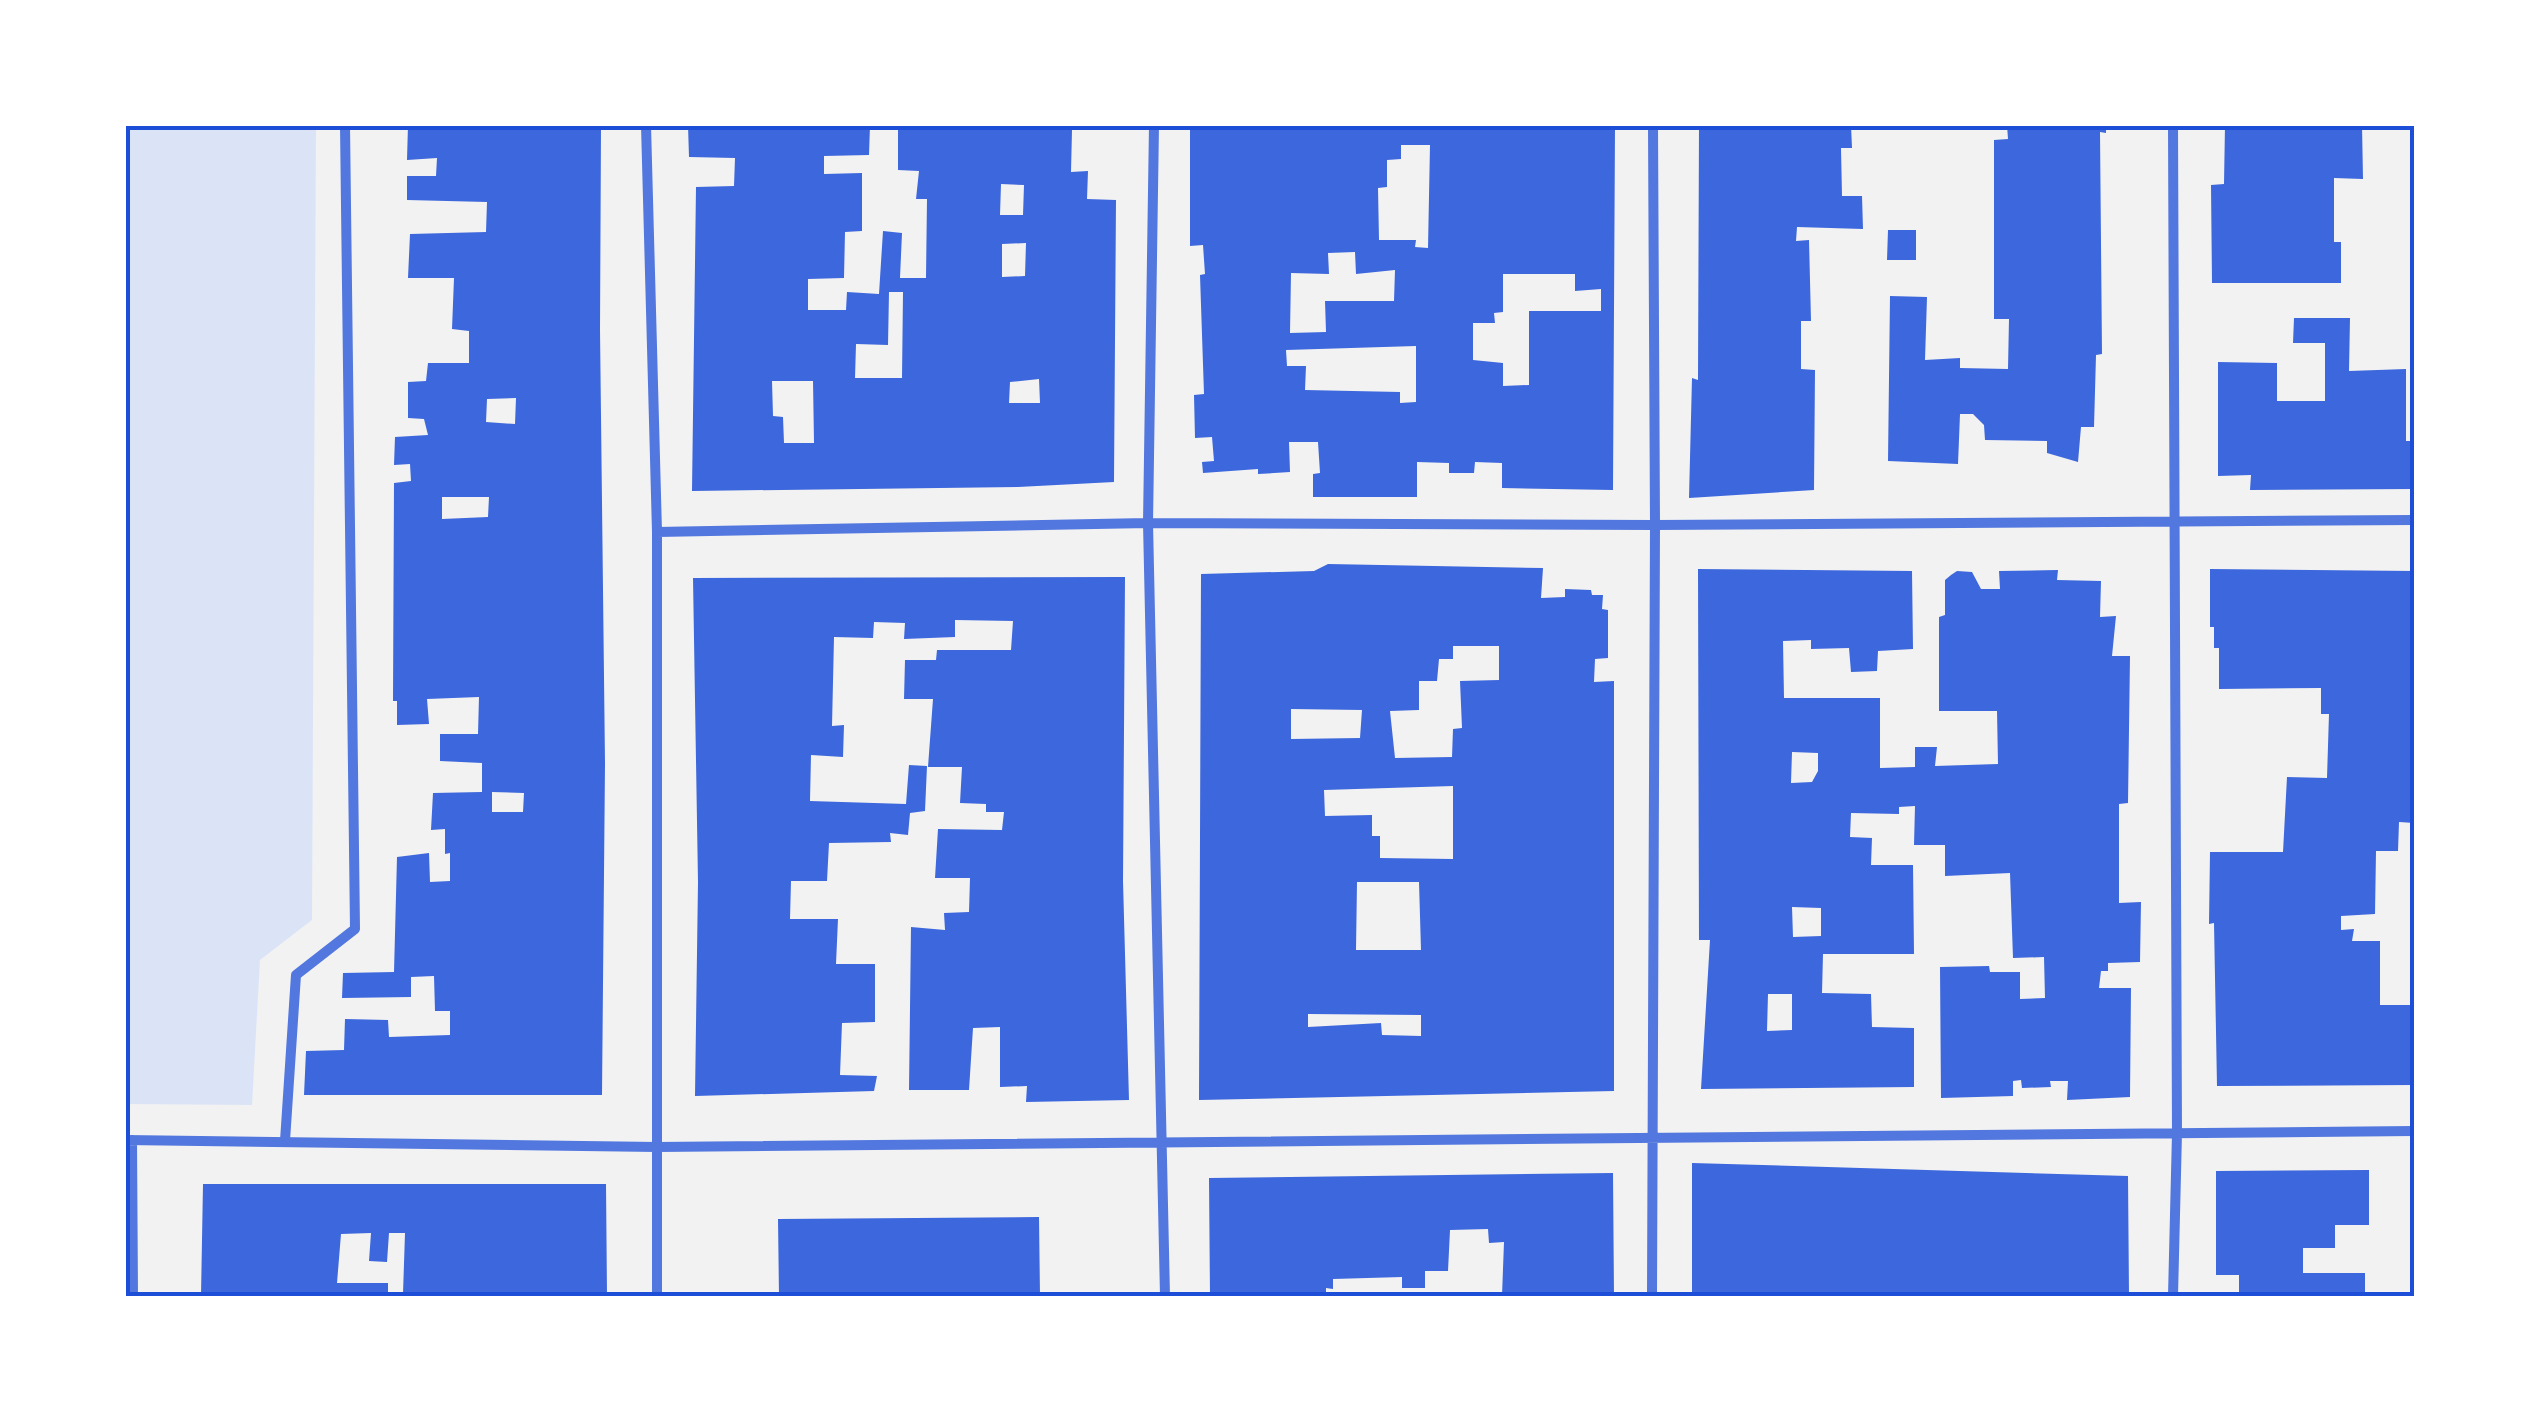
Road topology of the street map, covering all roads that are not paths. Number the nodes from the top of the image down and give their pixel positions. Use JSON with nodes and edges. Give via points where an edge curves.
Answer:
{"nodes":[{"id":1,"x":345,"y":125,"type":"edge"},
{"id":2,"x":646,"y":125,"type":"edge"},
{"id":3,"x":1154,"y":125,"type":"edge"},
{"id":4,"x":1653,"y":125,"type":"edge"},
{"id":5,"x":2174,"y":125,"type":"edge"},
{"id":6,"x":2173,"y":520,"type":"junction"},
{"id":7,"x":2414,"y":520,"type":"edge"},
{"id":8,"x":1148,"y":523,"type":"junction"},
{"id":9,"x":1655,"y":525,"type":"junction"},
{"id":10,"x":657,"y":532,"type":"junction"},
{"id":11,"x":2414,"y":1130,"type":"edge"},
{"id":12,"x":2177,"y":1132,"type":"junction"},
{"id":13,"x":1650,"y":1138,"type":"junction"},
{"id":14,"x":128,"y":1140,"type":"edge"},
{"id":15,"x":285,"y":1140,"type":"junction"},
{"id":16,"x":1162,"y":1143,"type":"junction"},
{"id":17,"x":656,"y":1146,"type":"junction"},
{"id":18,"x":132,"y":1296,"type":"edge"},
{"id":19,"x":657,"y":1296,"type":"edge"},
{"id":20,"x":1166,"y":1296,"type":"edge"},
{"id":21,"x":1652,"y":1296,"type":"edge"},
{"id":22,"x":2173,"y":1296,"type":"edge"}],
"edges":[{"from":1,"to":15,"type":"street","via":[[356,929],[296,975]]},
{"from":2,"to":10,"type":"street"},
{"from":3,"to":8,"type":"street"},
{"from":4,"to":9,"type":"street"},
{"from":5,"to":6,"type":"street"},
{"from":6,"to":7,"type":"street"},
{"from":6,"to":9,"type":"street"},
{"from":6,"to":12,"type":"street"},
{"from":8,"to":9,"type":"street"},
{"from":8,"to":10,"type":"street"},
{"from":8,"to":16,"type":"street"},
{"from":9,"to":13,"type":"street"},
{"from":10,"to":17,"type":"street"},
{"from":11,"to":12,"type":"street"},
{"from":12,"to":13,"type":"street"},
{"from":12,"to":22,"type":"street"},
{"from":13,"to":16,"type":"street"},
{"from":13,"to":21,"type":"street"},
{"from":14,"to":15,"type":"street"},
{"from":14,"to":18,"type":"street"},
{"from":15,"to":17,"type":"street"},
{"from":16,"to":17,"type":"street"},
{"from":16,"to":20,"type":"street"},
{"from":17,"to":19,"type":"street"}]}
